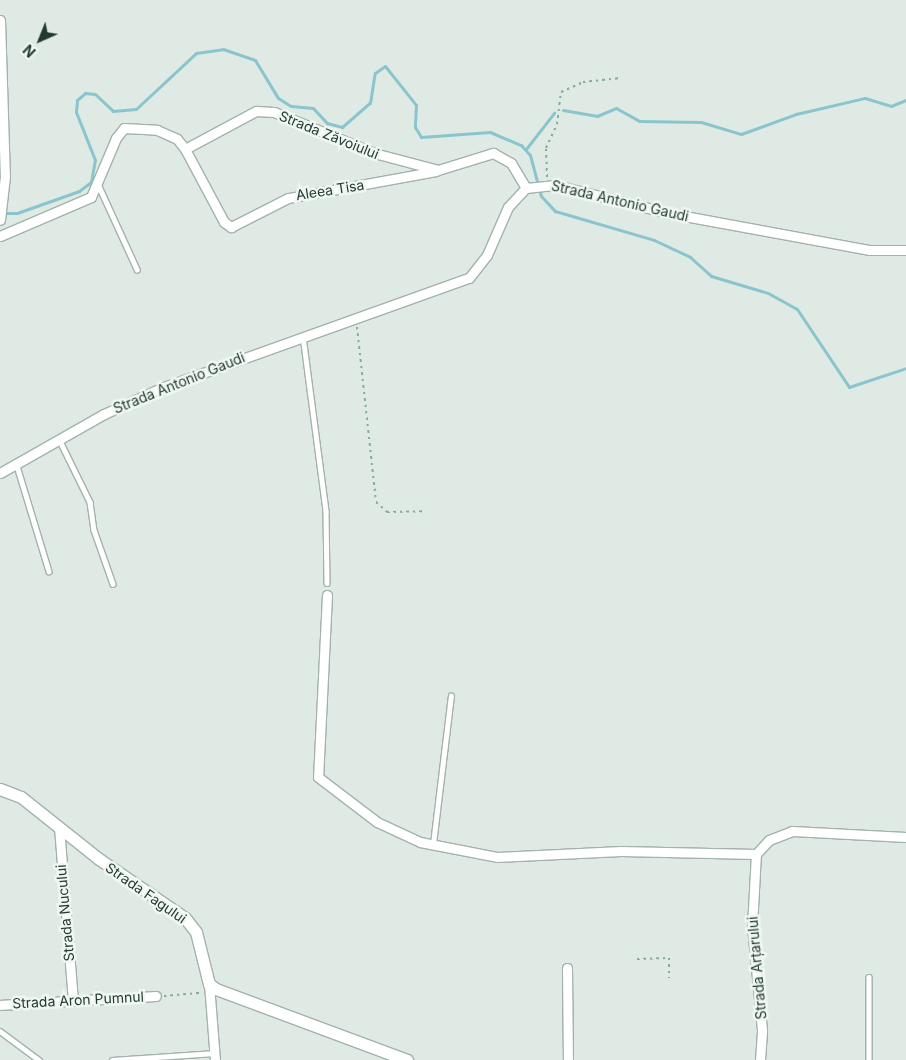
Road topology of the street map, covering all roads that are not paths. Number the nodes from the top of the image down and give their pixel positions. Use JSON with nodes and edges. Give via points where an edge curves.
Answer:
{"nodes":[{"id":1,"x":0,"y":20,"type":"edge"},
{"id":2,"x":0,"y":28,"type":"edge"},
{"id":3,"x":185,"y":149,"type":"junction"},
{"id":4,"x":438,"y":170,"type":"junction"},
{"id":5,"x":98,"y":184,"type":"junction"},
{"id":6,"x":536,"y":186,"type":"junction"},
{"id":7,"x":0,"y":220,"type":"edge"},
{"id":8,"x":0,"y":236,"type":"edge"},
{"id":9,"x":906,"y":250,"type":"edge"},
{"id":10,"x":137,"y":269,"type":"dead end"},
{"id":11,"x":303,"y":334,"type":"junction"},
{"id":12,"x":60,"y":441,"type":"junction"},
{"id":13,"x":17,"y":466,"type":"junction"},
{"id":14,"x":0,"y":473,"type":"edge"},
{"id":15,"x":49,"y":571,"type":"dead end"},
{"id":16,"x":328,"y":583,"type":"dead end"},
{"id":17,"x":113,"y":584,"type":"dead end"},
{"id":18,"x":327,"y":595,"type":"dead end"},
{"id":19,"x":451,"y":696,"type":"dead end"},
{"id":20,"x":0,"y":789,"type":"edge"},
{"id":21,"x":59,"y":827,"type":"junction"},
{"id":22,"x":906,"y":837,"type":"edge"},
{"id":23,"x":433,"y":844,"type":"junction"},
{"id":24,"x":756,"y":854,"type":"junction"},
{"id":25,"x":567,"y":968,"type":"dead end"},
{"id":26,"x":869,"y":977,"type":"dead end"},
{"id":27,"x":209,"y":984,"type":"junction"},
{"id":28,"x":156,"y":996,"type":"road end"},
{"id":29,"x":73,"y":1000,"type":"junction"},
{"id":30,"x":0,"y":1005,"type":"edge"},
{"id":31,"x":0,"y":1031,"type":"edge"},
{"id":32,"x":215,"y":1057,"type":"edge"},
{"id":33,"x":39,"y":1060,"type":"edge"},
{"id":34,"x":112,"y":1060,"type":"edge"},
{"id":35,"x":407,"y":1060,"type":"edge"},
{"id":36,"x":568,"y":1060,"type":"edge"},
{"id":37,"x":760,"y":1060,"type":"edge"},
{"id":38,"x":869,"y":1060,"type":"edge"}],
"edges":[{"from":1,"to":2,"type":"street"},
{"from":2,"to":7,"type":"street","via":[[4,205]]},
{"from":3,"to":4,"type":"street","name":"Strada Zăvoiului","via":[[247,115],[265,111],[374,154]]},
{"from":3,"to":4,"type":"street","name":"Aleea Tisa","via":[[224,222],[231,227],[288,198]]},
{"from":3,"to":5,"type":"street","via":[[177,139],[157,130],[124,128],[116,138]]},
{"from":4,"to":6,"type":"street","via":[[493,153],[511,163]]},
{"from":5,"to":8,"type":"street","via":[[85,202]]},
{"from":5,"to":10,"type":"lane"},
{"from":6,"to":9,"type":"street","name":"Strada Antonio Gaudi","via":[[869,250]]},
{"from":6,"to":11,"type":"street","name":"Strada Antonio Gaudi","via":[[508,207],[487,255],[469,278]]},
{"from":11,"to":12,"type":"street","name":"Strada Antonio Gaudi","via":[[122,405]]},
{"from":11,"to":16,"type":"lane","via":[[326,511]]},
{"from":12,"to":13,"type":"street","name":"Strada Antonio Gaudi"},
{"from":12,"to":17,"type":"lane","via":[[90,502],[94,530]]},
{"from":13,"to":14,"type":"street","name":"Strada Antonio Gaudi"},
{"from":13,"to":15,"type":"lane"},
{"from":18,"to":23,"type":"street","via":[[318,777],[377,822]]},
{"from":19,"to":23,"type":"lane"},
{"from":20,"to":21,"type":"street","name":"Strada Fagului","via":[[21,796]]},
{"from":21,"to":27,"type":"street","name":"Strada Fagului","via":[[192,926]]},
{"from":21,"to":29,"type":"street","name":"Strada Nucului"},
{"from":22,"to":24,"type":"street","via":[[792,831],[769,840]]},
{"from":23,"to":24,"type":"street","via":[[497,857],[620,850]]},
{"from":24,"to":37,"type":"street","name":"Strada Arțarului","via":[[752,927],[762,1030]]},
{"from":25,"to":36,"type":"street"},
{"from":26,"to":38,"type":"lane"},
{"from":27,"to":32,"type":"street"},
{"from":27,"to":35,"type":"street"},
{"from":28,"to":29,"type":"street","name":"Strada Aron Pumnul"},
{"from":29,"to":30,"type":"street","name":"Strada Aron Pumnul"},
{"from":31,"to":33,"type":"lane"},
{"from":32,"to":34,"type":"lane"}]}
